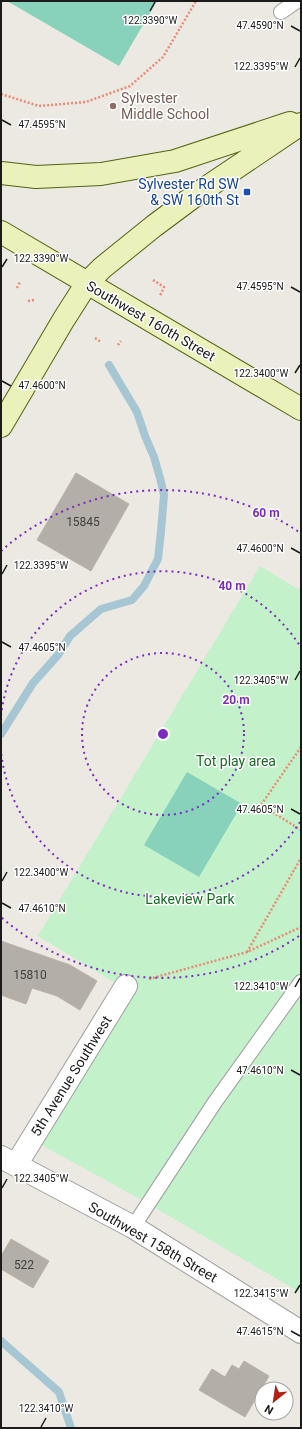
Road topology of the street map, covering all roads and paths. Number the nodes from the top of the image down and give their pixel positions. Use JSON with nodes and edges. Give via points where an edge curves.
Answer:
{"nodes":[{"id":1,"x":196,"y":1,"type":"edge"},
{"id":2,"x":297,"y":1,"type":"edge"},
{"id":3,"x":281,"y":12,"type":"dead end"},
{"id":4,"x":1,"y":94,"type":"edge"},
{"id":5,"x":301,"y":119,"type":"edge"},
{"id":6,"x":301,"y":124,"type":"edge"},
{"id":7,"x":1,"y":173,"type":"edge"},
{"id":8,"x":1,"y":232,"type":"edge"},
{"id":9,"x":153,"y":280,"type":"dead end"},
{"id":10,"x":20,"y":282,"type":"dead end"},
{"id":11,"x":87,"y":283,"type":"junction"},
{"id":12,"x":17,"y":288,"type":"dead end"},
{"id":13,"x":159,"y":298,"type":"dead end"},
{"id":14,"x":34,"y":300,"type":"dead end"},
{"id":15,"x":28,"y":301,"type":"dead end"},
{"id":16,"x":94,"y":338,"type":"dead end"},
{"id":17,"x":121,"y":341,"type":"dead end"},
{"id":18,"x":101,"y":342,"type":"dead end"},
{"id":19,"x":118,"y":345,"type":"dead end"},
{"id":20,"x":301,"y":409,"type":"edge"},
{"id":21,"x":1,"y":426,"type":"edge"},
{"id":22,"x":301,"y":747,"type":"edge"},
{"id":23,"x":301,"y":830,"type":"edge"},
{"id":24,"x":301,"y":858,"type":"edge"},
{"id":25,"x":301,"y":927,"type":"edge"},
{"id":26,"x":247,"y":952,"type":"junction"},
{"id":27,"x":301,"y":982,"type":"edge"},
{"id":28,"x":126,"y":986,"type":"joint"},
{"id":29,"x":8,"y":1161,"type":"edge"},
{"id":30,"x":133,"y":1227,"type":"junction"},
{"id":31,"x":301,"y":1332,"type":"edge"}],
"edges":[{"from":1,"to":4,"type":"path","via":[[162,57],[130,86],[86,102],[39,106]]},
{"from":2,"to":3,"type":"lane"},
{"from":5,"to":7,"type":"street","via":[[175,161],[101,174],[36,177]]},
{"from":6,"to":11,"type":"street","via":[[197,194],[102,268]]},
{"from":8,"to":11,"type":"street","name":"Southwest 160th Street"},
{"from":9,"to":13,"type":"path","via":[[164,287]]},
{"from":10,"to":12,"type":"path"},
{"from":11,"to":20,"type":"street","name":"Southwest 160th Street"},
{"from":11,"to":21,"type":"street"},
{"from":14,"to":15,"type":"path"},
{"from":16,"to":18,"type":"path"},
{"from":17,"to":19,"type":"path"},
{"from":22,"to":23,"type":"path","via":[[261,805]]},
{"from":24,"to":26,"type":"path"},
{"from":25,"to":26,"type":"path"},
{"from":26,"to":28,"type":"path"},
{"from":27,"to":30,"type":"lane","via":[[215,1102]]},
{"from":28,"to":29,"type":"street","name":"5th Avenue Southwest"},
{"from":29,"to":30,"type":"street","name":"Southwest 158th Street"},
{"from":30,"to":31,"type":"street","name":"Southwest 158th Street"}]}
